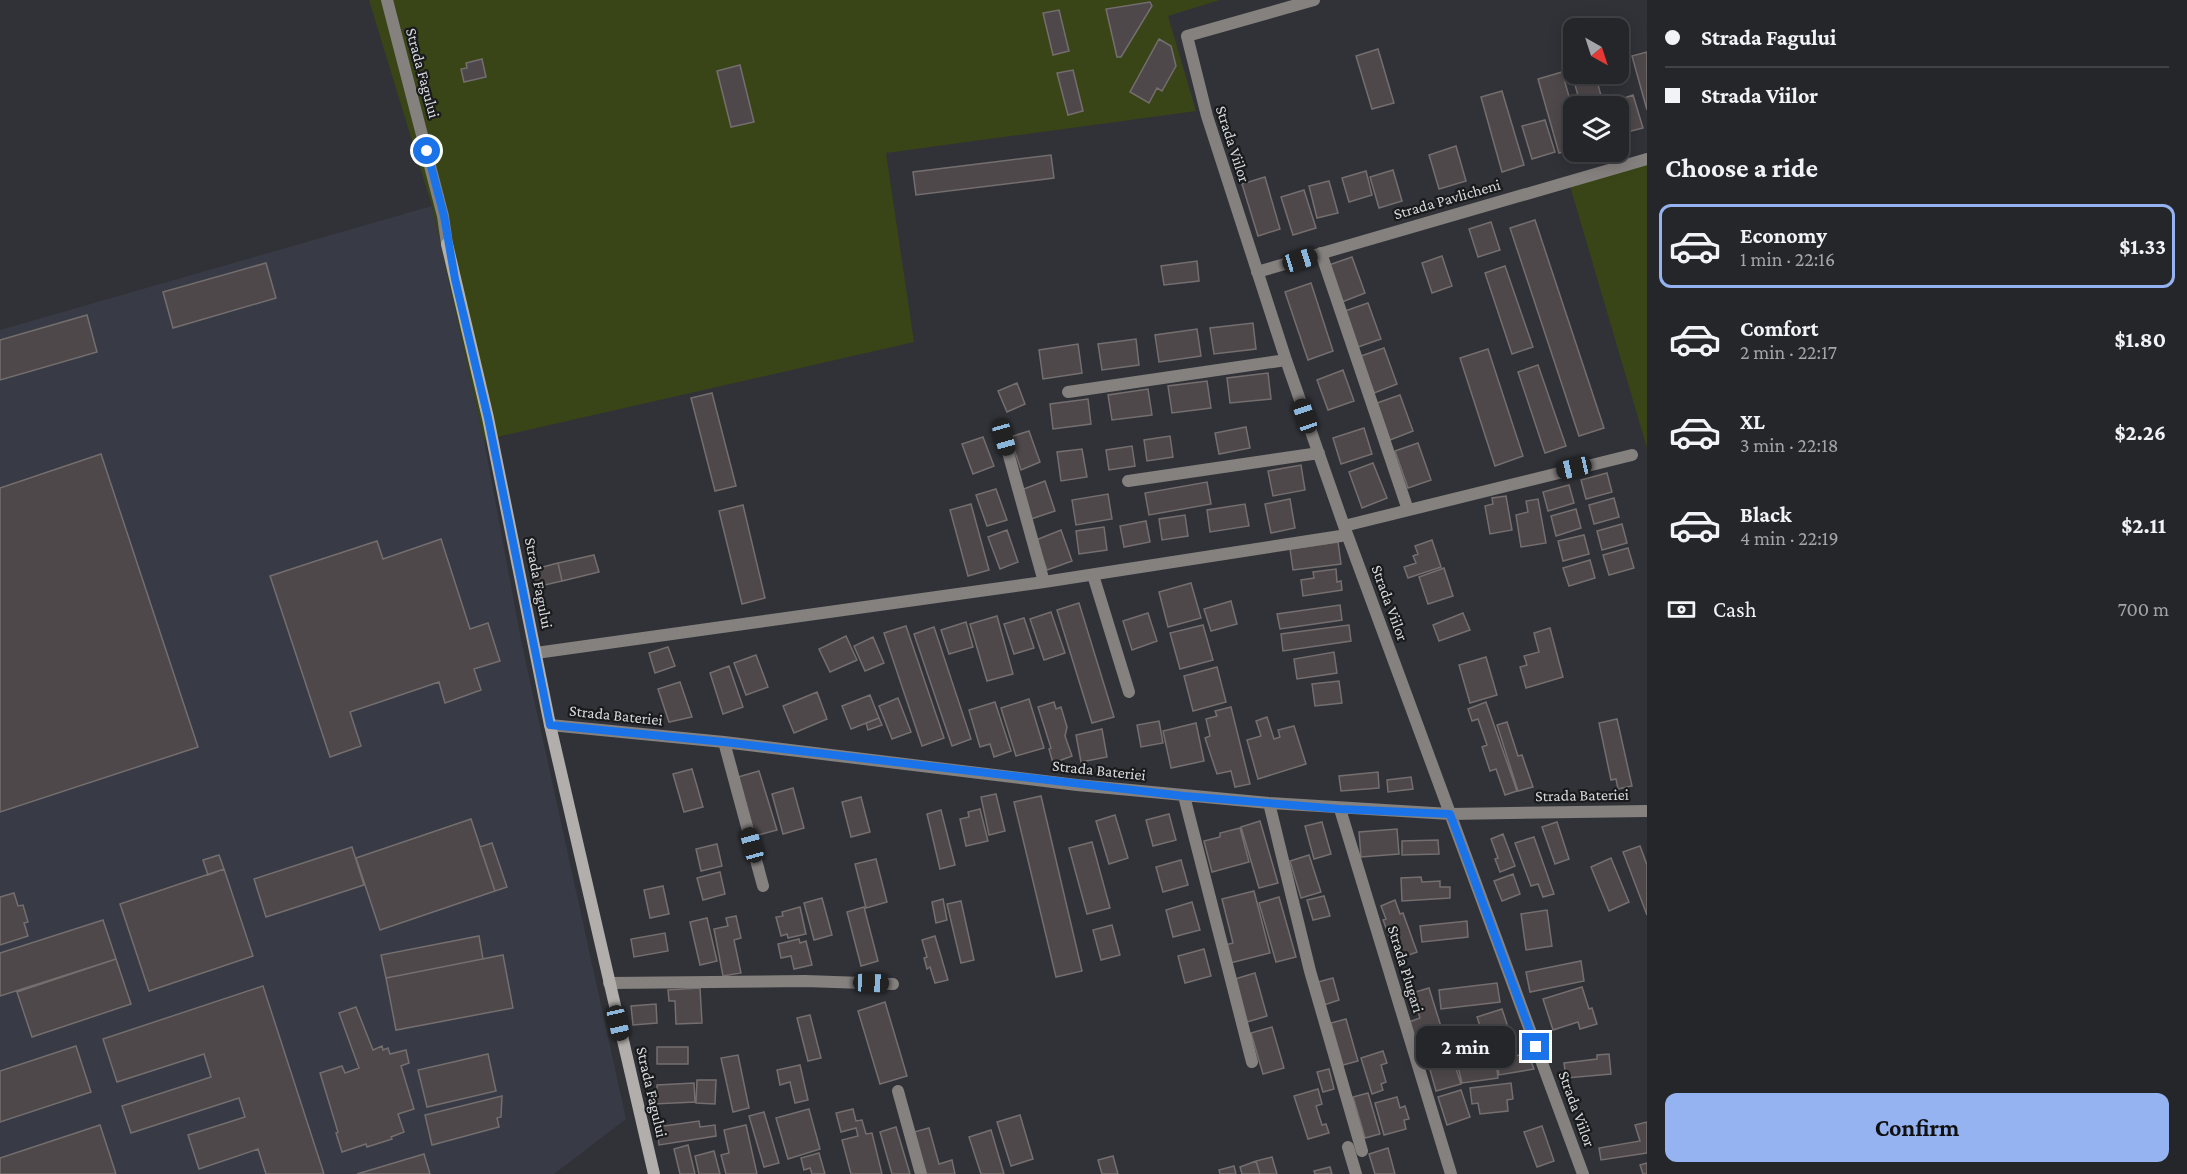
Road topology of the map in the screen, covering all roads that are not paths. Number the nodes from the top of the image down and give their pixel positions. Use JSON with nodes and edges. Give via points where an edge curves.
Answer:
{"nodes":[{"id":1,"x":387,"y":0,"type":"edge"},
{"id":2,"x":1314,"y":0,"type":"edge"},
{"id":3,"x":1647,"y":159,"type":"edge"},
{"id":4,"x":1321,"y":253,"type":"junction"},
{"id":5,"x":1257,"y":272,"type":"junction"},
{"id":6,"x":1286,"y":360,"type":"junction"},
{"id":7,"x":1068,"y":392,"type":"dead end"},
{"id":8,"x":1004,"y":438,"type":"dead end"},
{"id":9,"x":1319,"y":453,"type":"junction"},
{"id":10,"x":1632,"y":455,"type":"dead end"},
{"id":11,"x":1128,"y":481,"type":"dead end"},
{"id":12,"x":1408,"y":510,"type":"junction"},
{"id":13,"x":1346,"y":530,"type":"junction"},
{"id":14,"x":1093,"y":575,"type":"junction"},
{"id":15,"x":1044,"y":582,"type":"junction"},
{"id":16,"x":536,"y":653,"type":"junction"},
{"id":17,"x":1129,"y":692,"type":"dead end"},
{"id":18,"x":550,"y":725,"type":"junction"},
{"id":19,"x":724,"y":742,"type":"junction"},
{"id":20,"x":1184,"y":796,"type":"junction"},
{"id":21,"x":1269,"y":803,"type":"junction"},
{"id":22,"x":1340,"y":809,"type":"junction"},
{"id":23,"x":1647,"y":811,"type":"edge"},
{"id":24,"x":1450,"y":814,"type":"junction"},
{"id":25,"x":763,"y":886,"type":"dead end"},
{"id":26,"x":609,"y":983,"type":"junction"},
{"id":27,"x":893,"y":984,"type":"dead end"},
{"id":28,"x":1252,"y":1062,"type":"dead end"},
{"id":29,"x":898,"y":1091,"type":"dead end"},
{"id":30,"x":1348,"y":1147,"type":"dead end"},
{"id":31,"x":1362,"y":1151,"type":"dead end"},
{"id":32,"x":654,"y":1174,"type":"edge"},
{"id":33,"x":921,"y":1174,"type":"edge"},
{"id":34,"x":1356,"y":1174,"type":"edge"},
{"id":35,"x":1451,"y":1174,"type":"edge"},
{"id":36,"x":1583,"y":1174,"type":"edge"}],
"edges":[{"from":1,"to":16,"type":"street","name":"Strada Fagului","via":[[444,216]]},
{"from":2,"to":5,"type":"street","name":"Strada Viilor","via":[[1187,36],[1207,116]]},
{"from":3,"to":4,"type":"street","name":"Strada Pavlicheni"},
{"from":4,"to":5,"type":"street","name":"Strada Pavlicheni"},
{"from":4,"to":12,"type":"street"},
{"from":5,"to":6,"type":"street","name":"Strada Viilor"},
{"from":6,"to":7,"type":"street"},
{"from":6,"to":9,"type":"street","name":"Strada Viilor"},
{"from":8,"to":15,"type":"street"},
{"from":9,"to":11,"type":"street"},
{"from":9,"to":13,"type":"street","name":"Strada Viilor"},
{"from":10,"to":12,"type":"street"},
{"from":12,"to":13,"type":"street"},
{"from":13,"to":14,"type":"street"},
{"from":13,"to":24,"type":"street","name":"Strada Viilor"},
{"from":14,"to":15,"type":"street"},
{"from":14,"to":17,"type":"street"},
{"from":15,"to":16,"type":"street"},
{"from":16,"to":18,"type":"street","name":"Strada Fagului"},
{"from":18,"to":19,"type":"street","name":"Strada Bateriei"},
{"from":18,"to":26,"type":"street","name":"Strada Fagului"},
{"from":19,"to":20,"type":"street","name":"Strada Bateriei"},
{"from":19,"to":25,"type":"street"},
{"from":20,"to":21,"type":"street","name":"Strada Bateriei"},
{"from":20,"to":28,"type":"street"},
{"from":21,"to":22,"type":"street","name":"Strada Bateriei"},
{"from":21,"to":31,"type":"street","via":[[1310,971]]},
{"from":22,"to":24,"type":"street","name":"Strada Bateriei"},
{"from":22,"to":35,"type":"street","name":"Strada Plugari"},
{"from":23,"to":24,"type":"street","name":"Strada Bateriei"},
{"from":24,"to":36,"type":"street","name":"Strada Viilor"},
{"from":26,"to":27,"type":"street"},
{"from":26,"to":32,"type":"street","name":"Strada Fagului"},
{"from":29,"to":33,"type":"street"},
{"from":30,"to":34,"type":"street"}]}
